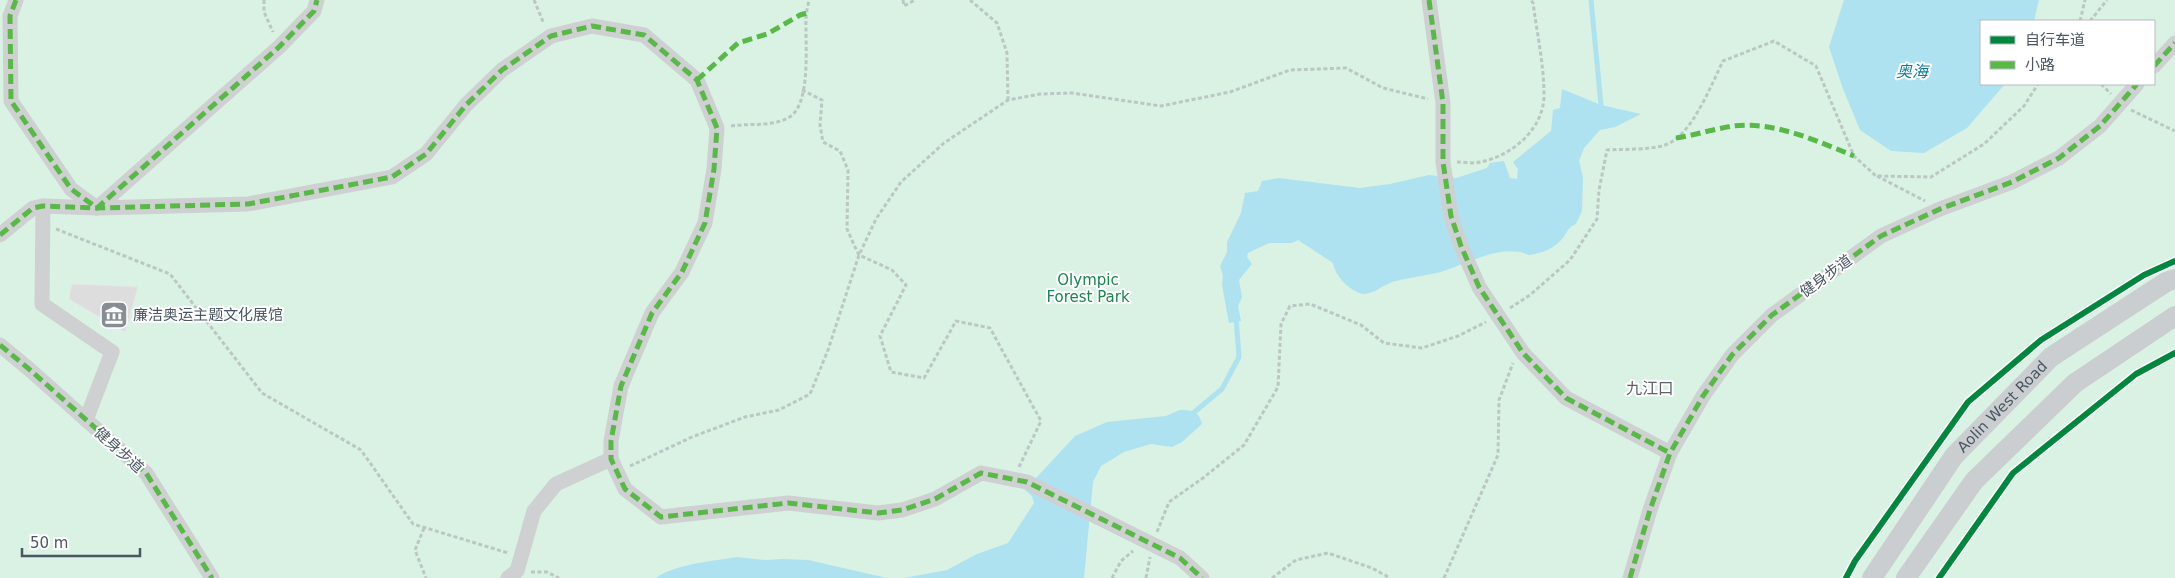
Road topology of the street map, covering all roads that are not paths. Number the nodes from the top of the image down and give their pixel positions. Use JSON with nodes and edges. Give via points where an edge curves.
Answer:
{"nodes":[{"id":1,"x":16,"y":0,"type":"edge"},
{"id":2,"x":317,"y":0,"type":"edge"},
{"id":3,"x":1429,"y":0,"type":"edge"},
{"id":4,"x":2175,"y":43,"type":"edge"},
{"id":5,"x":2155,"y":65,"type":"edge"},
{"id":6,"x":2137,"y":85,"type":"edge"},
{"id":7,"x":43,"y":206,"type":"junction"},
{"id":8,"x":96,"y":208,"type":"junction"},
{"id":9,"x":0,"y":235,"type":"edge"},
{"id":10,"x":2175,"y":279,"type":"edge"},
{"id":11,"x":2175,"y":316,"type":"edge"},
{"id":12,"x":0,"y":345,"type":"edge"},
{"id":13,"x":86,"y":420,"type":"junction"},
{"id":14,"x":1670,"y":453,"type":"junction"},
{"id":15,"x":614,"y":465,"type":"junction"},
{"id":16,"x":512,"y":574,"type":"edge"},
{"id":17,"x":212,"y":578,"type":"edge"},
{"id":18,"x":1202,"y":578,"type":"edge"},
{"id":19,"x":1630,"y":578,"type":"edge"},
{"id":20,"x":1872,"y":578,"type":"edge"},
{"id":21,"x":1906,"y":578,"type":"edge"}],
"edges":[{"from":1,"to":8,"type":"street","via":[[10,16],[11,101],[71,189]]},
{"from":2,"to":8,"type":"street","via":[[314,11],[279,47]]},
{"from":3,"to":14,"type":"street","via":[[1443,103],[1444,167],[1451,216],[1478,287],[1518,347],[1566,398]]},
{"from":4,"to":5,"type":"street"},
{"from":6,"to":14,"type":"street","name":"健身步道","via":[[2100,126],[2058,158],[2012,182],[1881,236],[1772,315],[1732,355],[1703,396]]},
{"from":7,"to":8,"type":"street"},
{"from":7,"to":9,"type":"street","via":[[33,208]]},
{"from":7,"to":13,"type":"street","via":[[42,304],[112,352]]},
{"from":8,"to":15,"type":"street","via":[[248,204],[392,177],[426,154],[466,105],[502,70],[551,36],[592,26],[644,35],[697,80],[717,128],[705,223],[682,272],[652,313],[620,386],[612,441]]},
{"from":10,"to":20,"type":"main road","name":"Aolin West Road","via":[[2051,357],[1954,456]]},
{"from":11,"to":21,"type":"main road","via":[[2075,383],[1981,474]]},
{"from":12,"to":13,"type":"street","name":"健身步道"},
{"from":13,"to":17,"type":"street","name":"健身步道","via":[[146,473]]},
{"from":14,"to":19,"type":"street","name":"健身步道"},
{"from":15,"to":16,"type":"street","via":[[556,484],[534,511]]},
{"from":15,"to":18,"type":"street","via":[[625,489],[662,517],[788,503],[878,513],[902,510],[935,499],[980,473],[1020,481],[1098,516],[1180,558]]}]}
